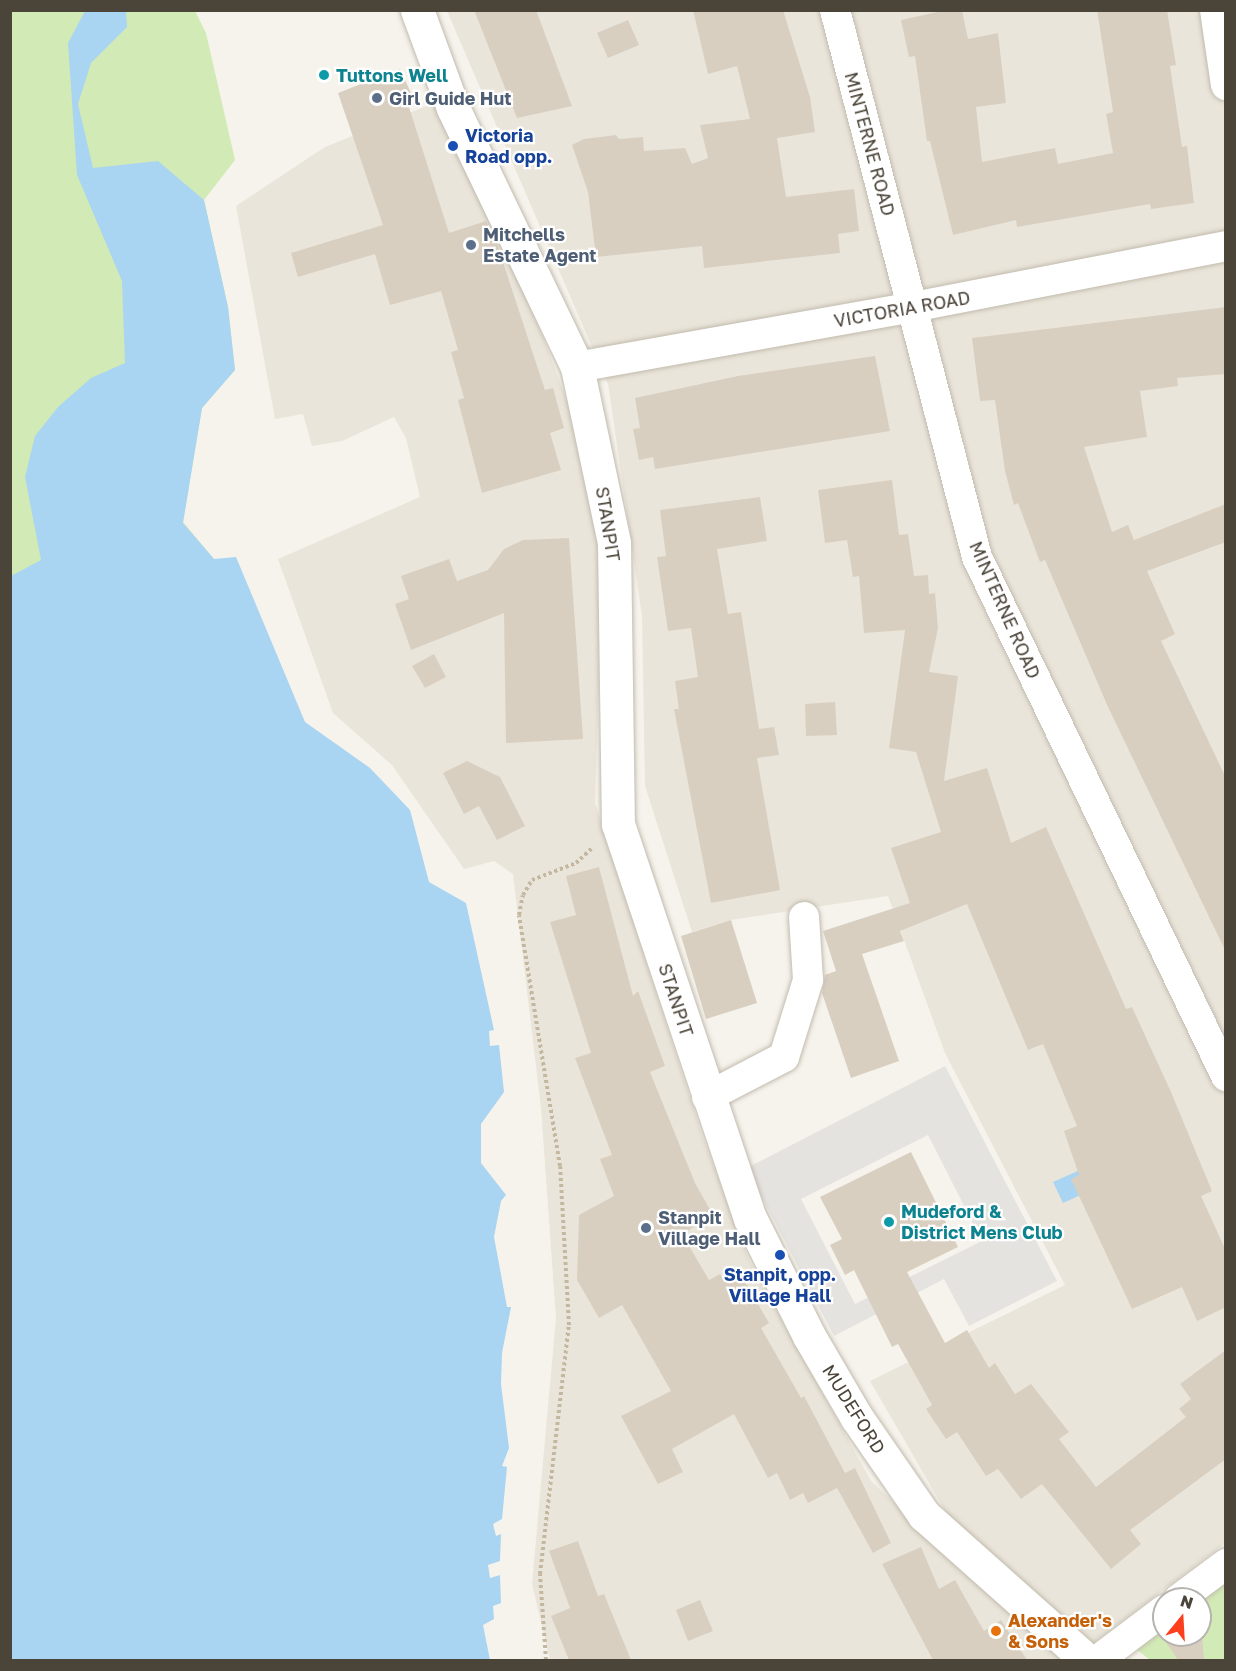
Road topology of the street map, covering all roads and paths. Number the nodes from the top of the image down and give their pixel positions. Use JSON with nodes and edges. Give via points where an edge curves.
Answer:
{"nodes":[{"id":1,"x":417,"y":10,"type":"edge"},
{"id":2,"x":835,"y":10,"type":"edge"},
{"id":3,"x":1215,"y":10,"type":"edge"},
{"id":4,"x":1226,"y":85,"type":"edge"},
{"id":5,"x":1226,"y":246,"type":"edge"},
{"id":6,"x":913,"y":307,"type":"junction"},
{"id":7,"x":577,"y":367,"type":"junction"},
{"id":8,"x":618,"y":824,"type":"junction"},
{"id":9,"x":804,"y":917,"type":"dead end"},
{"id":10,"x":1226,"y":1076,"type":"edge"},
{"id":11,"x":707,"y":1097,"type":"junction"},
{"id":12,"x":1226,"y":1564,"type":"edge"},
{"id":13,"x":1195,"y":1587,"type":"edge"},
{"id":14,"x":1152,"y":1619,"type":"edge"},
{"id":15,"x":546,"y":1660,"type":"edge"},
{"id":16,"x":1087,"y":1660,"type":"edge"},
{"id":17,"x":1098,"y":1660,"type":"edge"}],
"edges":[{"from":1,"to":7,"type":"street","name":"STANPIT","via":[[453,108]]},
{"from":2,"to":6,"type":"street","name":"MINTERNE ROAD"},
{"from":3,"to":4,"type":"street"},
{"from":5,"to":6,"type":"street","name":"VICTORIA ROAD"},
{"from":6,"to":7,"type":"street","name":"VICTORIA ROAD"},
{"from":6,"to":10,"type":"street","name":"MINTERNE ROAD","via":[[977,557]]},
{"from":7,"to":8,"type":"street","name":"STANPIT","via":[[614,543]]},
{"from":8,"to":11,"type":"street","name":"STANPIT"},
{"from":8,"to":15,"type":"path","via":[[576,863],[532,880],[523,895],[519,915],[560,1166],[569,1325],[540,1574]]},
{"from":9,"to":11,"type":"street","via":[[808,980],[784,1057]]},
{"from":11,"to":16,"type":"street","name":"MUDEFORD","via":[[750,1218],[801,1322],[857,1418],[924,1515]]},
{"from":12,"to":13,"type":"street"},
{"from":14,"to":17,"type":"street"}]}
